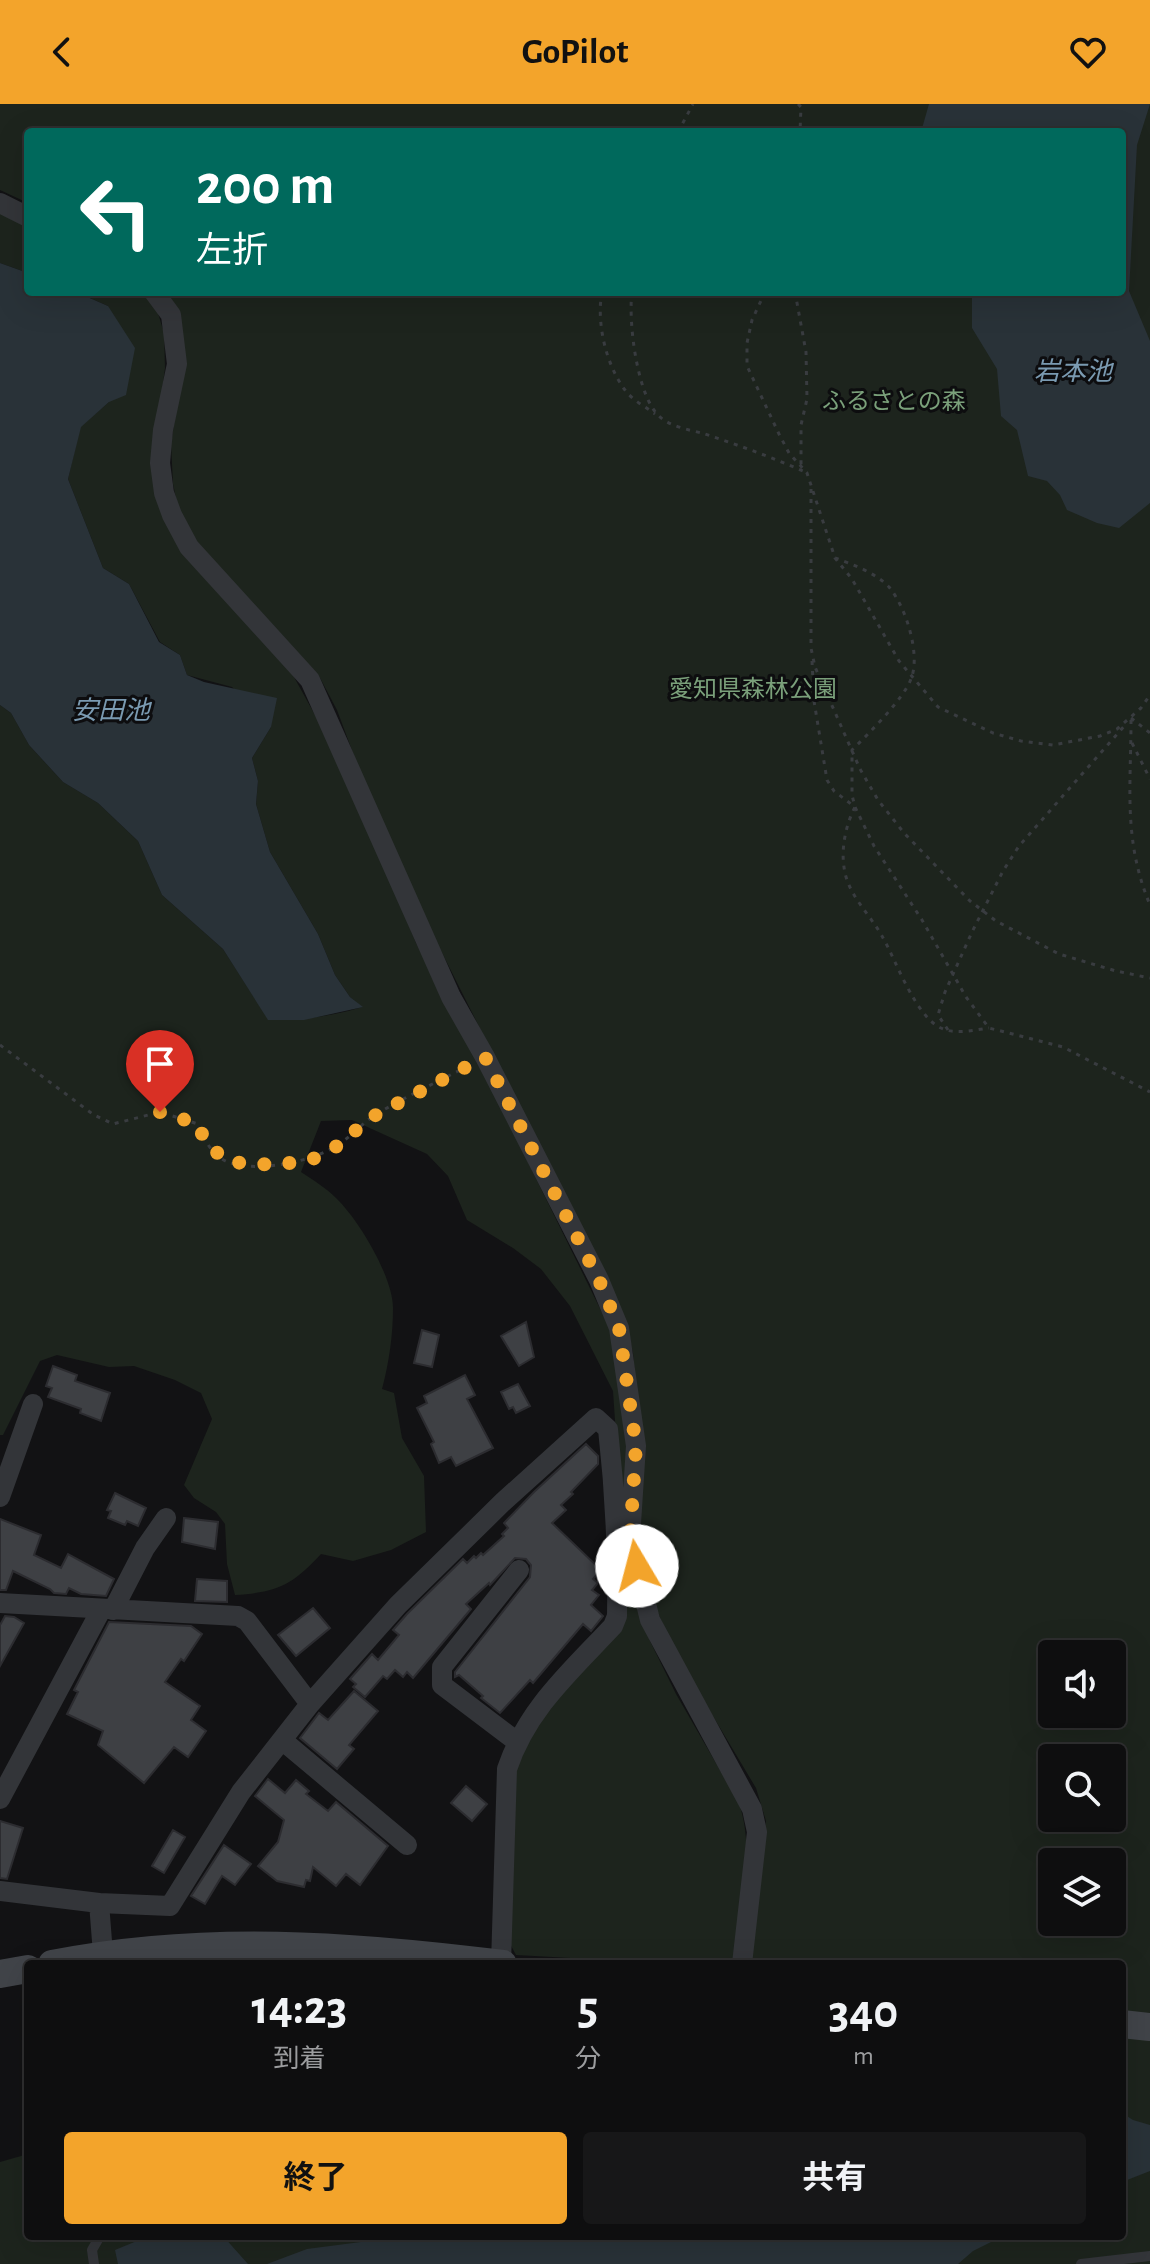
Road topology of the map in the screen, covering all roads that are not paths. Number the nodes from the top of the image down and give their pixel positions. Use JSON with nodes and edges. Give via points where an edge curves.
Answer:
{"nodes":[{"id":1,"x":0,"y":203,"type":"edge"},
{"id":2,"x":24,"y":215,"type":"edge"},
{"id":3,"x":157,"y":296,"type":"edge"},
{"id":4,"x":33,"y":1404,"type":"dead end"},
{"id":5,"x":0,"y":1497,"type":"edge"},
{"id":6,"x":166,"y":1518,"type":"dead end"},
{"id":7,"x":624,"y":1540,"type":"junction"},
{"id":8,"x":519,"y":1570,"type":"dead end"},
{"id":9,"x":0,"y":1603,"type":"edge"},
{"id":10,"x":107,"y":1610,"type":"junction"},
{"id":11,"x":310,"y":1704,"type":"junction"},
{"id":12,"x":282,"y":1740,"type":"junction"},
{"id":13,"x":516,"y":1741,"type":"junction"},
{"id":14,"x":0,"y":1799,"type":"edge"},
{"id":15,"x":407,"y":1845,"type":"dead end"},
{"id":16,"x":0,"y":1891,"type":"edge"},
{"id":17,"x":99,"y":1903,"type":"junction"},
{"id":18,"x":103,"y":1954,"type":"junction"},
{"id":19,"x":72,"y":1960,"type":"edge"},
{"id":20,"x":463,"y":1960,"type":"edge"},
{"id":21,"x":502,"y":1960,"type":"edge"},
{"id":22,"x":742,"y":1960,"type":"edge"},
{"id":23,"x":24,"y":1970,"type":"edge"},
{"id":24,"x":0,"y":1974,"type":"edge"},
{"id":25,"x":1126,"y":2024,"type":"edge"},
{"id":26,"x":1150,"y":2027,"type":"edge"},
{"id":27,"x":98,"y":2240,"type":"edge"},
{"id":28,"x":1150,"y":2256,"type":"edge"},
{"id":29,"x":94,"y":2264,"type":"edge"},
{"id":30,"x":1081,"y":2264,"type":"edge"}],
"edges":[{"from":1,"to":2,"type":"street"},
{"from":3,"to":7,"type":"street","via":[[171,315],[177,364],[160,463],[172,515],[189,547],[310,680],[451,997],[619,1328],[636,1446]]},
{"from":4,"to":5,"type":"street"},
{"from":6,"to":10,"type":"street"},
{"from":7,"to":11,"type":"street","via":[[608,1429],[596,1418],[398,1605]]},
{"from":7,"to":13,"type":"street","via":[[613,1626],[535,1710]]},
{"from":7,"to":22,"type":"street","via":[[650,1620],[752,1809],[757,1832]]},
{"from":8,"to":13,"type":"street","via":[[442,1667],[442,1685]]},
{"from":9,"to":10,"type":"street"},
{"from":10,"to":11,"type":"street","via":[[238,1616]]},
{"from":10,"to":14,"type":"street"},
{"from":11,"to":12,"type":"street"},
{"from":12,"to":15,"type":"street"},
{"from":12,"to":17,"type":"street","via":[[241,1792],[170,1906]]},
{"from":13,"to":21,"type":"street","via":[[507,1769]]},
{"from":16,"to":17,"type":"street"},
{"from":17,"to":18,"type":"street"},
{"from":18,"to":19,"type":"street"},
{"from":18,"to":20,"type":"street","via":[[209,1945],[317,1945]]},
{"from":23,"to":24,"type":"street"},
{"from":25,"to":26,"type":"street"},
{"from":27,"to":29,"type":"lane","via":[[92,2250]]},
{"from":28,"to":30,"type":"lane"}]}
